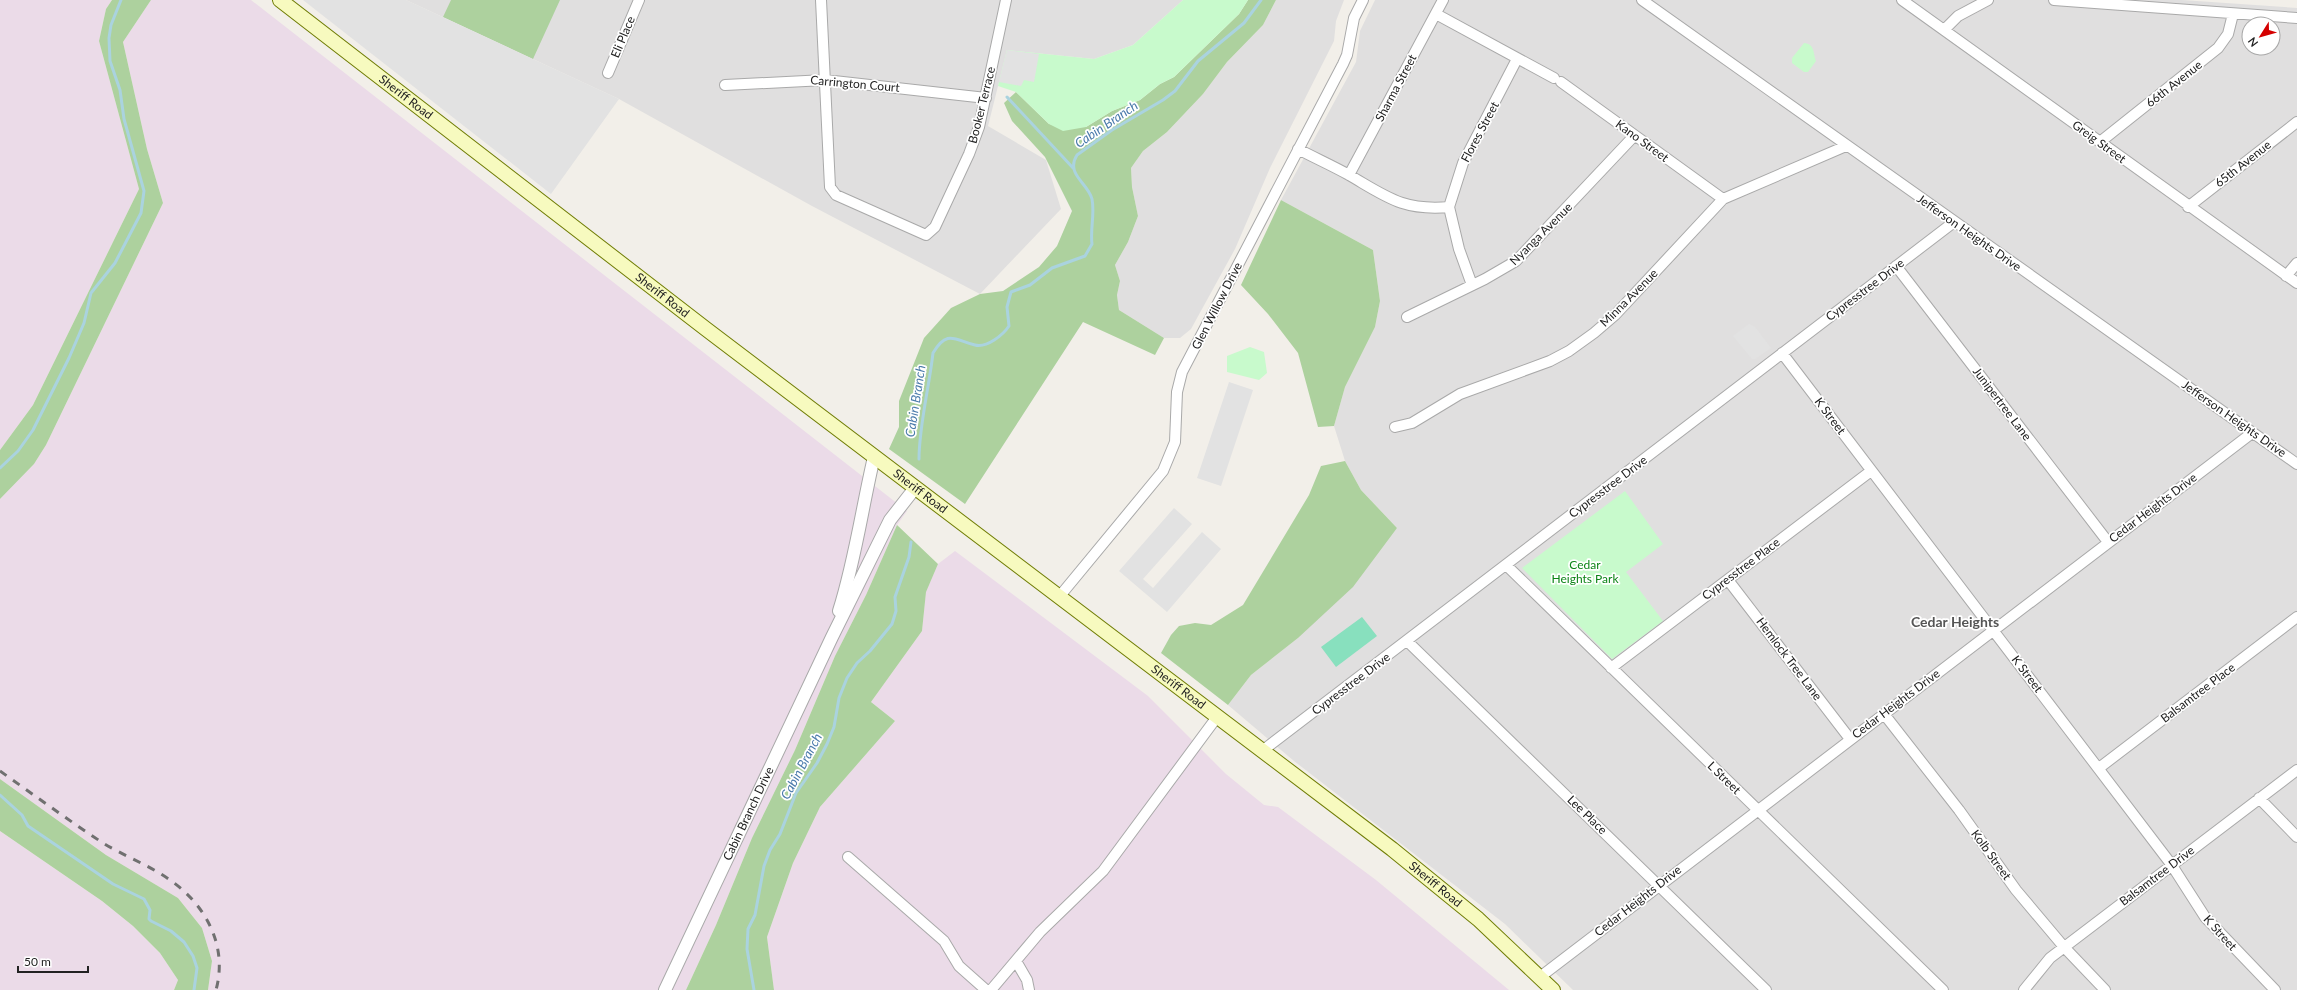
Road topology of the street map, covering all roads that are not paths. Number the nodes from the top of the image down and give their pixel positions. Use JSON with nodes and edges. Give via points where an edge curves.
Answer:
{"nodes":[{"id":1,"x":280,"y":0,"type":"edge"},
{"id":2,"x":638,"y":0,"type":"edge"},
{"id":3,"x":821,"y":0,"type":"edge"},
{"id":4,"x":1006,"y":0,"type":"edge"},
{"id":5,"x":1363,"y":0,"type":"edge"},
{"id":6,"x":1443,"y":0,"type":"edge"},
{"id":7,"x":1642,"y":0,"type":"edge"},
{"id":8,"x":1902,"y":0,"type":"edge"},
{"id":9,"x":1988,"y":0,"type":"edge"},
{"id":10,"x":2054,"y":0,"type":"edge"},
{"id":11,"x":2112,"y":2,"type":"edge"},
{"id":12,"x":1436,"y":14,"type":"junction"},
{"id":13,"x":2233,"y":14,"type":"junction"},
{"id":14,"x":2297,"y":18,"type":"edge"},
{"id":15,"x":1944,"y":30,"type":"junction"},
{"id":16,"x":1517,"y":59,"type":"junction"},
{"id":17,"x":608,"y":73,"type":"dead end"},
{"id":18,"x":825,"y":80,"type":"junction"},
{"id":19,"x":725,"y":85,"type":"dead end"},
{"id":20,"x":986,"y":98,"type":"junction"},
{"id":21,"x":2297,"y":122,"type":"edge"},
{"id":22,"x":1634,"y":136,"type":"junction"},
{"id":23,"x":2100,"y":142,"type":"junction"},
{"id":24,"x":1846,"y":146,"type":"junction"},
{"id":25,"x":1298,"y":149,"type":"junction"},
{"id":26,"x":1349,"y":175,"type":"junction"},
{"id":27,"x":1723,"y":199,"type":"junction"},
{"id":28,"x":1449,"y":207,"type":"junction"},
{"id":29,"x":2188,"y":207,"type":"junction"},
{"id":30,"x":1954,"y":222,"type":"junction"},
{"id":31,"x":2297,"y":263,"type":"edge"},
{"id":32,"x":1896,"y":266,"type":"junction"},
{"id":33,"x":2286,"y":276,"type":"junction"},
{"id":34,"x":2297,"y":283,"type":"edge"},
{"id":35,"x":1472,"y":285,"type":"junction"},
{"id":36,"x":1407,"y":317,"type":"dead end"},
{"id":37,"x":1782,"y":354,"type":"junction"},
{"id":38,"x":1395,"y":427,"type":"dead end"},
{"id":39,"x":2252,"y":433,"type":"junction"},
{"id":40,"x":874,"y":457,"type":"junction"},
{"id":41,"x":2297,"y":464,"type":"edge"},
{"id":42,"x":1871,"y":471,"type":"junction"},
{"id":43,"x":915,"y":488,"type":"junction"},
{"id":44,"x":2108,"y":542,"type":"junction"},
{"id":45,"x":1506,"y":565,"type":"junction"},
{"id":46,"x":1728,"y":580,"type":"junction"},
{"id":47,"x":1059,"y":597,"type":"junction"},
{"id":48,"x":2297,"y":617,"type":"edge"},
{"id":49,"x":1993,"y":630,"type":"junction"},
{"id":50,"x":832,"y":636,"type":"junction"},
{"id":51,"x":1408,"y":641,"type":"junction"},
{"id":52,"x":1611,"y":668,"type":"junction"},
{"id":53,"x":1884,"y":714,"type":"junction"},
{"id":54,"x":1218,"y":717,"type":"junction"},
{"id":55,"x":1850,"y":739,"type":"junction"},
{"id":56,"x":1262,"y":751,"type":"junction"},
{"id":57,"x":2099,"y":768,"type":"junction"},
{"id":58,"x":2297,"y":770,"type":"edge"},
{"id":59,"x":2259,"y":798,"type":"junction"},
{"id":60,"x":1758,"y":810,"type":"junction"},
{"id":61,"x":2297,"y":837,"type":"edge"},
{"id":62,"x":848,"y":857,"type":"dead end"},
{"id":63,"x":2171,"y":864,"type":"junction"},
{"id":64,"x":1659,"y":886,"type":"junction"},
{"id":65,"x":2064,"y":947,"type":"junction"},
{"id":66,"x":1016,"y":961,"type":"junction"},
{"id":67,"x":1540,"y":977,"type":"junction"},
{"id":68,"x":665,"y":990,"type":"edge"},
{"id":69,"x":986,"y":990,"type":"edge"},
{"id":70,"x":991,"y":990,"type":"edge"},
{"id":71,"x":1029,"y":990,"type":"edge"},
{"id":72,"x":1553,"y":990,"type":"edge"},
{"id":73,"x":1766,"y":990,"type":"edge"},
{"id":74,"x":1942,"y":990,"type":"edge"},
{"id":75,"x":2024,"y":990,"type":"edge"},
{"id":76,"x":2105,"y":990,"type":"edge"},
{"id":77,"x":2275,"y":990,"type":"edge"}],
"edges":[{"from":1,"to":40,"type":"main road","name":"Sheriff Road"},
{"from":2,"to":17,"type":"street","name":"Eli Place"},
{"from":3,"to":18,"type":"street"},
{"from":4,"to":20,"type":"street","name":"Booker Terrace"},
{"from":5,"to":25,"type":"street","name":"Glen Willow Drive","via":[[1354,18],[1343,64]]},
{"from":6,"to":12,"type":"street","name":"Sharma Street"},
{"from":7,"to":24,"type":"street","name":"Jefferson Heights Drive"},
{"from":8,"to":15,"type":"street","name":"Greig Street"},
{"from":9,"to":15,"type":"street","via":[[1962,14]]},
{"from":10,"to":11,"type":"street"},
{"from":11,"to":13,"type":"street"},
{"from":12,"to":16,"type":"street","name":"Kano Street"},
{"from":12,"to":26,"type":"street","name":"Sharma Street"},
{"from":13,"to":14,"type":"street"},
{"from":13,"to":23,"type":"street","name":"66th Avenue","via":[[2228,34],[2218,48]]},
{"from":15,"to":23,"type":"street","name":"Greig Street"},
{"from":16,"to":22,"type":"street","name":"Kano Street","via":[[1557,80]]},
{"from":16,"to":28,"type":"street","name":"Flores Street","via":[[1463,163]]},
{"from":18,"to":19,"type":"street","name":"Carrington Court"},
{"from":18,"to":20,"type":"street","name":"Carrington Court"},
{"from":18,"to":20,"type":"street","name":"Booker Terrace","via":[[829,183],[832,191],[917,233],[928,235],[935,227],[974,142]]},
{"from":21,"to":29,"type":"street","name":"65th Avenue"},
{"from":22,"to":27,"type":"street","name":"Kano Street"},
{"from":22,"to":35,"type":"street","name":"Nyanga Avenue","via":[[1519,258]]},
{"from":23,"to":29,"type":"street","name":"Greig Street"},
{"from":24,"to":27,"type":"street","name":"Minna Avenue"},
{"from":24,"to":30,"type":"street","name":"Jefferson Heights Drive"},
{"from":25,"to":26,"type":"street"},
{"from":25,"to":47,"type":"street","name":"Glen Willow Drive","via":[[1180,378],[1176,434],[1169,460],[1154,484]]},
{"from":26,"to":28,"type":"street","via":[[1374,191],[1408,205],[1422,208]]},
{"from":27,"to":38,"type":"street","name":"Minna Avenue","via":[[1615,315],[1582,341],[1550,361],[1472,388],[1412,423]]},
{"from":28,"to":35,"type":"street","via":[[1459,249]]},
{"from":29,"to":33,"type":"street","name":"Greig Street"},
{"from":30,"to":32,"type":"street","name":"Cypresstree Drive"},
{"from":30,"to":39,"type":"street","name":"Jefferson Heights Drive"},
{"from":31,"to":33,"type":"street"},
{"from":32,"to":37,"type":"street","name":"Cypresstree Drive"},
{"from":32,"to":44,"type":"street","name":"Junipertree Lane"},
{"from":33,"to":34,"type":"street","name":"Greig Street"},
{"from":35,"to":36,"type":"street","name":"Nyanga Avenue"},
{"from":37,"to":42,"type":"street","name":"K Street"},
{"from":37,"to":45,"type":"street","name":"Cypresstree Drive"},
{"from":39,"to":41,"type":"street","name":"Jefferson Heights Drive"},
{"from":39,"to":44,"type":"street","name":"Cedar Heights Drive"},
{"from":40,"to":43,"type":"main road","name":"Sheriff Road"},
{"from":40,"to":50,"type":"street","name":"Cabin Branch Drive","via":[[861,510],[852,568]]},
{"from":42,"to":46,"type":"street","name":"Cypresstree Place"},
{"from":42,"to":49,"type":"street","name":"K Street"},
{"from":43,"to":47,"type":"main road","name":"Sheriff Road"},
{"from":43,"to":50,"type":"street","name":"Cabin Branch Drive","via":[[890,520]]},
{"from":44,"to":49,"type":"street","name":"Cedar Heights Drive"},
{"from":45,"to":51,"type":"street","name":"Cypresstree Drive"},
{"from":45,"to":52,"type":"street","name":"L Street"},
{"from":46,"to":52,"type":"street","name":"Cypresstree Place"},
{"from":46,"to":55,"type":"street","name":"Hemlock Tree Lane"},
{"from":47,"to":54,"type":"main road","name":"Sheriff Road"},
{"from":48,"to":57,"type":"street","name":"Balsamtree Place"},
{"from":49,"to":53,"type":"street","name":"Cedar Heights Drive"},
{"from":49,"to":57,"type":"street","name":"K Street"},
{"from":50,"to":68,"type":"street","name":"Cabin Branch Drive"},
{"from":51,"to":56,"type":"street","name":"Cypresstree Drive"},
{"from":51,"to":64,"type":"street","name":"Lee Place"},
{"from":52,"to":60,"type":"street","name":"L Street"},
{"from":53,"to":55,"type":"street","name":"Cedar Heights Drive"},
{"from":53,"to":65,"type":"street","name":"Kolb Street","via":[[1959,810],[2016,890]]},
{"from":54,"to":56,"type":"main road","name":"Sheriff Road"},
{"from":54,"to":66,"type":"street","via":[[1103,870],[1058,913]]},
{"from":55,"to":60,"type":"street","name":"Cedar Heights Drive"},
{"from":56,"to":67,"type":"main road","name":"Sheriff Road","via":[[1440,886]]},
{"from":57,"to":63,"type":"street","name":"K Street"},
{"from":58,"to":59,"type":"street","name":"Balsamtree Drive"},
{"from":59,"to":61,"type":"street"},
{"from":59,"to":63,"type":"street","name":"Balsamtree Drive"},
{"from":60,"to":64,"type":"street","name":"Cedar Heights Drive"},
{"from":60,"to":74,"type":"street","name":"L Street"},
{"from":62,"to":69,"type":"street","via":[[944,941],[959,966]]},
{"from":63,"to":65,"type":"street","name":"Balsamtree Drive"},
{"from":63,"to":77,"type":"street","name":"K Street","via":[[2208,921]]},
{"from":64,"to":67,"type":"street","name":"Cedar Heights Drive"},
{"from":64,"to":73,"type":"street","name":"Lee Place"},
{"from":65,"to":75,"type":"street","name":"Balsamtree Drive","via":[[2043,965]]},
{"from":65,"to":76,"type":"street","name":"Kolb Street"},
{"from":66,"to":70,"type":"street"},
{"from":66,"to":71,"type":"street","via":[[1027,980]]},
{"from":67,"to":72,"type":"main road","name":"Sheriff Road"}]}
